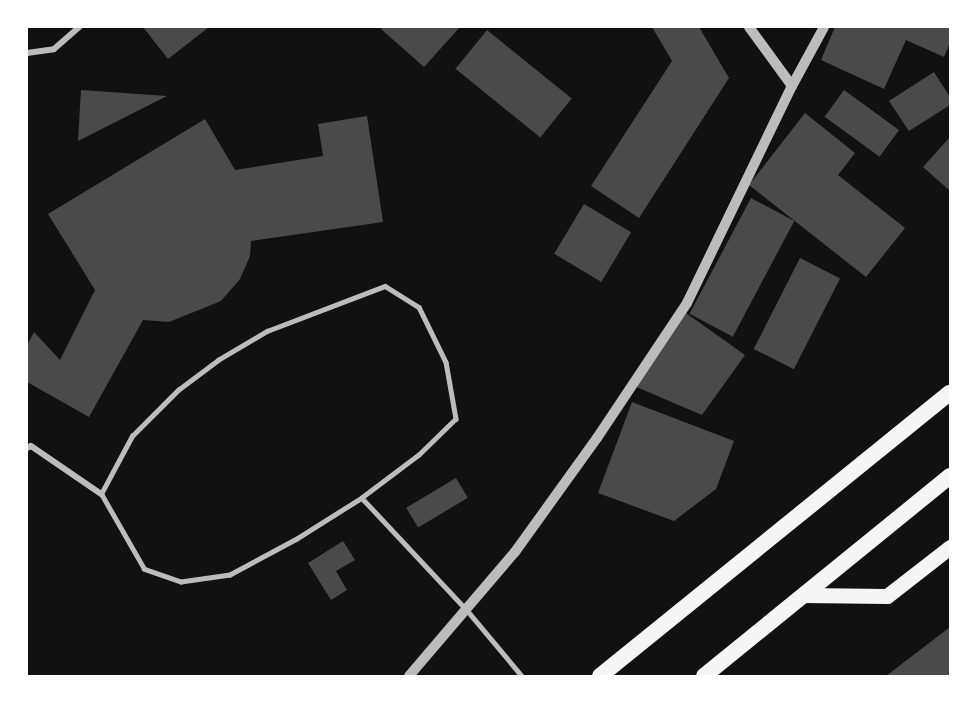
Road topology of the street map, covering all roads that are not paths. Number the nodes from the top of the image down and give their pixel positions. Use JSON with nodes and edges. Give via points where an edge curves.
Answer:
{"nodes":[{"id":1,"x":79,"y":27,"type":"edge"},
{"id":2,"x":749,"y":27,"type":"edge"},
{"id":3,"x":824,"y":27,"type":"edge"},
{"id":4,"x":27,"y":53,"type":"edge"},
{"id":5,"x":792,"y":86,"type":"junction"},
{"id":6,"x":950,"y":393,"type":"edge"},
{"id":7,"x":27,"y":447,"type":"edge"},
{"id":8,"x":950,"y":476,"type":"edge"},
{"id":9,"x":101,"y":494,"type":"junction"},
{"id":10,"x":363,"y":498,"type":"junction"},
{"id":11,"x":950,"y":546,"type":"edge"},
{"id":12,"x":803,"y":595,"type":"junction"},
{"id":13,"x":466,"y":609,"type":"junction"},
{"id":14,"x":409,"y":676,"type":"edge"},
{"id":15,"x":522,"y":676,"type":"edge"},
{"id":16,"x":600,"y":676,"type":"edge"},
{"id":17,"x":704,"y":676,"type":"edge"}],
"edges":[{"from":1,"to":4,"type":"street","via":[[54,49]]},
{"from":2,"to":5,"type":"street"},
{"from":3,"to":5,"type":"street"},
{"from":5,"to":13,"type":"street","via":[[687,303],[515,552]]},
{"from":6,"to":16,"type":"highway"},
{"from":7,"to":9,"type":"street"},
{"from":8,"to":12,"type":"highway"},
{"from":9,"to":10,"type":"lane","via":[[144,569],[180,582],[230,575]]},
{"from":9,"to":10,"type":"lane","via":[[132,436],[186,384],[218,360],[267,331],[385,286],[419,307],[446,362],[456,419],[419,455]]},
{"from":10,"to":13,"type":"lane"},
{"from":11,"to":12,"type":"main road","via":[[887,596]]},
{"from":12,"to":17,"type":"highway"},
{"from":13,"to":14,"type":"street"},
{"from":13,"to":15,"type":"lane"}]}
